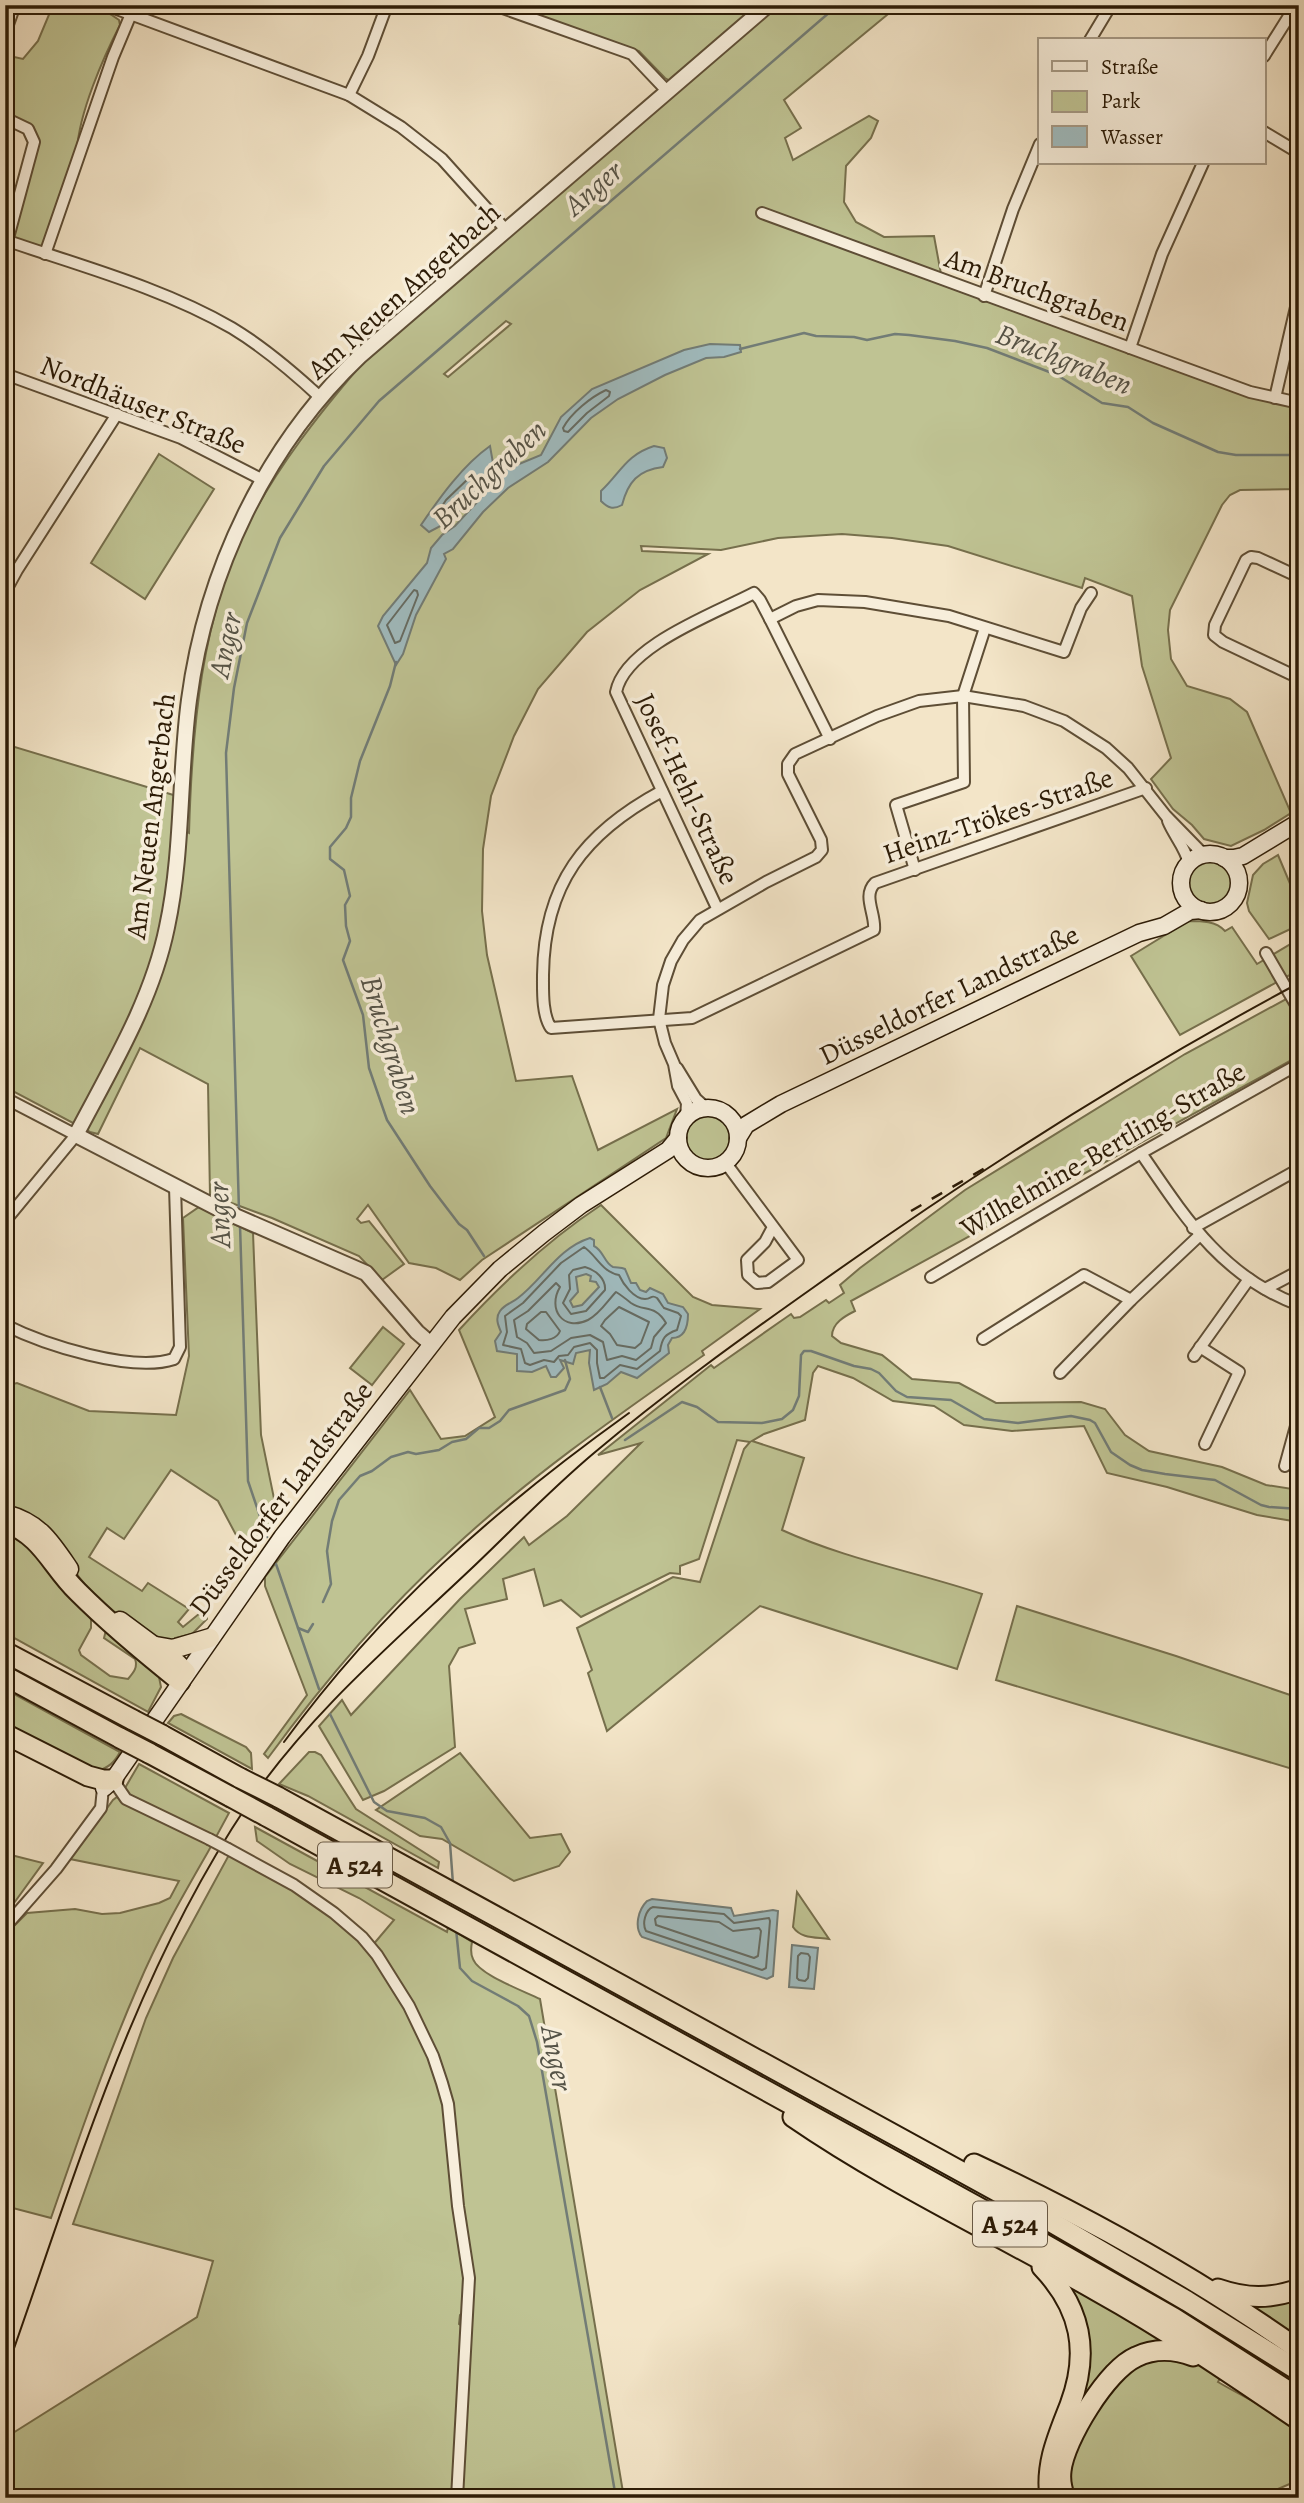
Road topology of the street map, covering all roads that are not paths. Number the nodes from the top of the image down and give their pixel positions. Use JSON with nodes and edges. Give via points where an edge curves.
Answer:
{"nodes":[{"id":1,"x":15,"y":5,"type":"edge"},
{"id":2,"x":106,"y":5,"type":"edge"},
{"id":3,"x":387,"y":5,"type":"edge"},
{"id":4,"x":494,"y":5,"type":"edge"},
{"id":5,"x":768,"y":5,"type":"edge"},
{"id":6,"x":1111,"y":5,"type":"edge"},
{"id":7,"x":1296,"y":5,"type":"edge"},
{"id":8,"x":131,"y":14,"type":"junction"},
{"id":9,"x":5,"y":33,"type":"edge"},
{"id":10,"x":1091,"y":38,"type":"edge"},
{"id":11,"x":1266,"y":53,"type":"edge"},
{"id":12,"x":668,"y":92,"type":"junction"},
{"id":13,"x":349,"y":95,"type":"junction"},
{"id":14,"x":5,"y":118,"type":"edge"},
{"id":15,"x":1266,"y":133,"type":"edge"},
{"id":16,"x":1038,"y":149,"type":"edge"},
{"id":17,"x":1299,"y":153,"type":"edge"},
{"id":18,"x":1203,"y":164,"type":"edge"},
{"id":19,"x":762,"y":213,"type":"dead end"},
{"id":20,"x":506,"y":230,"type":"junction"},
{"id":21,"x":6,"y":244,"type":"edge"},
{"id":22,"x":45,"y":254,"type":"junction"},
{"id":23,"x":1299,"y":294,"type":"edge"},
{"id":24,"x":984,"y":296,"type":"junction"},
{"id":25,"x":1296,"y":316,"type":"edge"},
{"id":26,"x":1129,"y":348,"type":"junction"},
{"id":27,"x":5,"y":374,"type":"edge"},
{"id":28,"x":321,"y":398,"type":"junction"},
{"id":29,"x":1275,"y":398,"type":"junction"},
{"id":30,"x":1299,"y":403,"type":"edge"},
{"id":31,"x":117,"y":414,"type":"junction"},
{"id":32,"x":263,"y":480,"type":"junction"},
{"id":33,"x":1299,"y":577,"type":"edge"},
{"id":34,"x":5,"y":592,"type":"edge"},
{"id":35,"x":1091,"y":593,"type":"dead end"},
{"id":36,"x":770,"y":619,"type":"junction"},
{"id":37,"x":985,"y":628,"type":"junction"},
{"id":38,"x":1299,"y":678,"type":"edge"},
{"id":39,"x":963,"y":696,"type":"junction"},
{"id":40,"x":830,"y":738,"type":"junction"},
{"id":41,"x":1146,"y":788,"type":"junction"},
{"id":42,"x":662,"y":791,"type":"junction"},
{"id":43,"x":1166,"y":816,"type":"junction"},
{"id":44,"x":1299,"y":822,"type":"edge"},
{"id":45,"x":1284,"y":832,"type":"junction"},
{"id":46,"x":1204,"y":855,"type":"junction"},
{"id":47,"x":1224,"y":858,"type":"junction"},
{"id":48,"x":1189,"y":864,"type":"junction"},
{"id":49,"x":915,"y":870,"type":"junction"},
{"id":50,"x":1239,"y":879,"type":"junction"},
{"id":51,"x":1183,"y":894,"type":"junction"},
{"id":52,"x":717,"y":908,"type":"junction"},
{"id":53,"x":1201,"y":910,"type":"junction"},
{"id":54,"x":1139,"y":933,"type":"junction"},
{"id":55,"x":1266,"y":953,"type":"dead end"},
{"id":56,"x":1299,"y":1010,"type":"edge"},
{"id":57,"x":659,"y":1019,"type":"junction"},
{"id":58,"x":674,"y":1064,"type":"junction"},
{"id":59,"x":1299,"y":1064,"type":"edge"},
{"id":60,"x":5,"y":1098,"type":"edge"},
{"id":61,"x":781,"y":1104,"type":"junction"},
{"id":62,"x":706,"y":1108,"type":"junction"},
{"id":63,"x":727,"y":1115,"type":"junction"},
{"id":64,"x":686,"y":1117,"type":"junction"},
{"id":65,"x":76,"y":1135,"type":"junction"},
{"id":66,"x":678,"y":1138,"type":"junction"},
{"id":67,"x":738,"y":1138,"type":"junction"},
{"id":68,"x":1140,"y":1153,"type":"junction"},
{"id":69,"x":688,"y":1160,"type":"junction"},
{"id":70,"x":725,"y":1162,"type":"junction"},
{"id":71,"x":1299,"y":1168,"type":"edge"},
{"id":72,"x":631,"y":1175,"type":"junction"},
{"id":73,"x":175,"y":1187,"type":"junction"},
{"id":74,"x":5,"y":1221,"type":"edge"},
{"id":75,"x":773,"y":1227,"type":"junction"},
{"id":76,"x":1196,"y":1232,"type":"junction"},
{"id":77,"x":1299,"y":1271,"type":"edge"},
{"id":78,"x":931,"y":1277,"type":"dead end"},
{"id":79,"x":1250,"y":1279,"type":"junction"},
{"id":80,"x":1265,"y":1289,"type":"junction"},
{"id":81,"x":1131,"y":1300,"type":"junction"},
{"id":82,"x":1299,"y":1305,"type":"edge"},
{"id":83,"x":5,"y":1325,"type":"edge"},
{"id":84,"x":983,"y":1339,"type":"dead end"},
{"id":85,"x":431,"y":1344,"type":"junction"},
{"id":86,"x":1060,"y":1373,"type":"dead end"},
{"id":87,"x":1299,"y":1415,"type":"edge"},
{"id":88,"x":1205,"y":1444,"type":"dead end"},
{"id":89,"x":1285,"y":1466,"type":"dead end"},
{"id":90,"x":5,"y":1514,"type":"edge"},
{"id":91,"x":5,"y":1522,"type":"edge"},
{"id":92,"x":210,"y":1638,"type":"junction"},
{"id":93,"x":154,"y":1646,"type":"junction"},
{"id":94,"x":7,"y":1652,"type":"edge"},
{"id":95,"x":5,"y":1676,"type":"edge"},
{"id":96,"x":183,"y":1677,"type":"junction"},
{"id":97,"x":5,"y":1734,"type":"edge"},
{"id":98,"x":5,"y":1742,"type":"edge"},
{"id":99,"x":108,"y":1784,"type":"junction"},
{"id":100,"x":5,"y":1927,"type":"edge"},
{"id":101,"x":715,"y":2062,"type":"junction"},
{"id":102,"x":860,"y":2115,"type":"junction"},
{"id":103,"x":1010,"y":2244,"type":"junction"},
{"id":104,"x":1185,"y":2277,"type":"junction"},
{"id":105,"x":1299,"y":2289,"type":"edge"},
{"id":106,"x":1299,"y":2350,"type":"edge"},
{"id":107,"x":1299,"y":2371,"type":"edge"},
{"id":108,"x":1241,"y":2380,"type":"junction"},
{"id":109,"x":1299,"y":2398,"type":"edge"},
{"id":110,"x":1299,"y":2420,"type":"edge"},
{"id":111,"x":457,"y":2498,"type":"edge"},
{"id":112,"x":1050,"y":2498,"type":"edge"},
{"id":113,"x":1065,"y":2498,"type":"edge"}],
"edges":[{"from":1,"to":9,"type":"street"},
{"from":2,"to":8,"type":"street"},
{"from":3,"to":13,"type":"street"},
{"from":4,"to":12,"type":"street","via":[[632,54]]},
{"from":5,"to":12,"type":"street","name":"Am Neuen Angerbach"},
{"from":6,"to":10,"type":"street"},
{"from":7,"to":11,"type":"street"},
{"from":8,"to":13,"type":"street"},
{"from":8,"to":22,"type":"street"},
{"from":12,"to":20,"type":"street","name":"Am Neuen Angerbach"},
{"from":13,"to":20,"type":"street","via":[[442,159]]},
{"from":14,"to":21,"type":"street","via":[[28,129],[34,142]]},
{"from":15,"to":17,"type":"street"},
{"from":16,"to":24,"type":"street"},
{"from":18,"to":26,"type":"street","via":[[1162,254]]},
{"from":19,"to":24,"type":"street","name":"Am Bruchgraben"},
{"from":20,"to":28,"type":"street","name":"Am Neuen Angerbach","via":[[360,356]]},
{"from":21,"to":22,"type":"street"},
{"from":22,"to":28,"type":"street","via":[[210,316],[273,356]]},
{"from":23,"to":25,"type":"street"},
{"from":24,"to":26,"type":"street","name":"Am Bruchgraben"},
{"from":25,"to":29,"type":"street"},
{"from":26,"to":29,"type":"street","name":"Am Bruchgraben"},
{"from":27,"to":31,"type":"street","name":"Nordhäuser Straße"},
{"from":28,"to":32,"type":"street","name":"Am Neuen Angerbach"},
{"from":29,"to":30,"type":"street","name":"Am Bruchgraben"},
{"from":31,"to":32,"type":"street","name":"Nordhäuser Straße","via":[[181,438]]},
{"from":31,"to":34,"type":"street"},
{"from":32,"to":65,"type":"street","name":"Am Neuen Angerbach","via":[[221,568],[199,644],[188,710],[173,896],[163,947],[135,1022]]},
{"from":33,"to":38,"type":"street","via":[[1258,558],[1245,560],[1214,635]]},
{"from":35,"to":37,"type":"street","via":[[1064,652]]},
{"from":36,"to":37,"type":"street","via":[[796,606],[836,600],[915,609]]},
{"from":36,"to":40,"type":"street","name":"Josef-Hehl-Straße"},
{"from":36,"to":42,"type":"street","name":"Josef-Hehl-Straße","via":[[754,593],[652,646],[618,681],[616,692]]},
{"from":37,"to":39,"type":"street"},
{"from":39,"to":40,"type":"street","via":[[919,702]]},
{"from":39,"to":41,"type":"street","via":[[1024,706],[1064,721],[1106,748]]},
{"from":39,"to":49,"type":"street","via":[[964,782],[896,805]]},
{"from":40,"to":52,"type":"street","via":[[795,754],[788,764],[788,774],[821,839],[822,850]]},
{"from":41,"to":43,"type":"street"},
{"from":41,"to":49,"type":"street","name":"Heinz-Trökes-Straße"},
{"from":42,"to":52,"type":"street","name":"Josef-Hehl-Straße"},
{"from":42,"to":57,"type":"street","name":"Heinz-Trökes-Straße","via":[[614,820],[582,853],[557,895],[544,962],[551,1028]]},
{"from":43,"to":46,"type":"street"},
{"from":43,"to":48,"type":"street"},
{"from":44,"to":45,"type":"main road"},
{"from":45,"to":47,"type":"main road","via":[[1243,856]]},
{"from":45,"to":50,"type":"main road","via":[[1248,863]]},
{"from":46,"to":47,"type":"main road"},
{"from":46,"to":48,"type":"main road"},
{"from":47,"to":50,"type":"main road","via":[[1235,867]]},
{"from":48,"to":51,"type":"main road","via":[[1182,878]]},
{"from":49,"to":57,"type":"street","name":"Heinz-Trökes-Straße","via":[[870,888],[875,920],[874,930],[866,935],[692,1018]]},
{"from":50,"to":53,"type":"main road","via":[[1237,895],[1227,906],[1214,912]]},
{"from":51,"to":53,"type":"main road"},
{"from":51,"to":54,"type":"main road","name":"Düsseldorfer Landstraße","via":[[1174,908]]},
{"from":52,"to":57,"type":"street","via":[[700,920],[671,961]]},
{"from":53,"to":54,"type":"main road","name":"Düsseldorfer Landstraße"},
{"from":54,"to":61,"type":"main road","name":"Düsseldorfer Landstraße"},
{"from":55,"to":56,"type":"street"},
{"from":57,"to":58,"type":"street"},
{"from":58,"to":62,"type":"street","via":[[695,1099]]},
{"from":58,"to":64,"type":"street","via":[[687,1103]]},
{"from":59,"to":68,"type":"street","name":"Wilhelmine-Bertling-Straße"},
{"from":60,"to":65,"type":"street"},
{"from":61,"to":63,"type":"main road","name":"Düsseldorfer Landstraße","via":[[742,1116]]},
{"from":61,"to":67,"type":"main road","name":"Düsseldorfer Landstraße","via":[[746,1125]]},
{"from":62,"to":63,"type":"main road"},
{"from":62,"to":64,"type":"main road"},
{"from":63,"to":67,"type":"main road"},
{"from":64,"to":66,"type":"main road"},
{"from":65,"to":73,"type":"street"},
{"from":65,"to":74,"type":"street"},
{"from":66,"to":69,"type":"main road"},
{"from":66,"to":72,"type":"main road","name":"Düsseldorfer Landstraße"},
{"from":67,"to":70,"type":"main road"},
{"from":68,"to":76,"type":"street"},
{"from":68,"to":78,"type":"street","name":"Wilhelmine-Bertling-Straße"},
{"from":69,"to":70,"type":"main road","via":[[706,1167]]},
{"from":69,"to":72,"type":"main road","name":"Düsseldorfer Landstraße","via":[[672,1159]]},
{"from":70,"to":75,"type":"street"},
{"from":71,"to":76,"type":"street"},
{"from":72,"to":85,"type":"main road","name":"Düsseldorfer Landstraße","via":[[581,1205],[500,1269]]},
{"from":73,"to":83,"type":"street","via":[[180,1348],[174,1359],[113,1360],[58,1347]]},
{"from":73,"to":85,"type":"street","via":[[366,1273]]},
{"from":75,"to":75,"type":"street","via":[[747,1260],[748,1275],[757,1283],[768,1282],[798,1260]]},
{"from":76,"to":79,"type":"street"},
{"from":76,"to":81,"type":"street"},
{"from":77,"to":80,"type":"street"},
{"from":79,"to":80,"type":"street"},
{"from":79,"to":88,"type":"street","via":[[1197,1351],[1238,1372]]},
{"from":80,"to":82,"type":"street"},
{"from":81,"to":84,"type":"street","via":[[1084,1275]]},
{"from":81,"to":86,"type":"street"},
{"from":85,"to":92,"type":"main road","name":"Düsseldorfer Landstraße"},
{"from":87,"to":89,"type":"street"},
{"from":90,"to":93,"type":"highway","via":[[27,1521],[44,1534],[81,1586]]},
{"from":91,"to":96,"type":"highway","via":[[39,1542],[75,1589]]},
{"from":92,"to":93,"type":"highway","via":[[173,1649]]},
{"from":92,"to":96,"type":"main road","name":"Düsseldorfer Landstraße"},
{"from":93,"to":96,"type":"highway"},
{"from":94,"to":102,"type":"highway","number":"A 524","bridge":true},
{"from":95,"to":101,"type":"highway","number":"A 524","bridge":true},
{"from":96,"to":99,"type":"main road","name":"Düsseldorfer Landstraße"},
{"from":97,"to":99,"type":"highway"},
{"from":98,"to":99,"type":"highway","via":[[90,1786]]},
{"from":99,"to":100,"type":"street","name":"Düsseldorfer Landstraße","via":[[101,1808]]},
{"from":99,"to":111,"type":"street","bridge":true,"via":[[126,1799],[294,1885],[334,1913],[377,1955],[409,2006],[433,2056],[448,2104],[469,2278]]},
{"from":101,"to":103,"type":"highway","via":[[817,2134]]},
{"from":101,"to":109,"type":"highway","number":"A 524","via":[[1174,2318]]},
{"from":102,"to":104,"type":"highway","via":[[981,2168]]},
{"from":102,"to":107,"type":"highway","number":"A 524","via":[[1187,2301]]},
{"from":103,"to":108,"type":"highway"},
{"from":103,"to":112,"type":"highway","via":[[1040,2265],[1068,2300],[1082,2353],[1078,2382],[1049,2467]]},
{"from":104,"to":105,"type":"highway","via":[[1240,2297],[1279,2296]]},
{"from":104,"to":106,"type":"highway"},
{"from":108,"to":110,"type":"highway"},
{"from":108,"to":113,"type":"highway","via":[[1178,2350],[1136,2357],[1114,2372],[1068,2446],[1060,2472]]}]}
